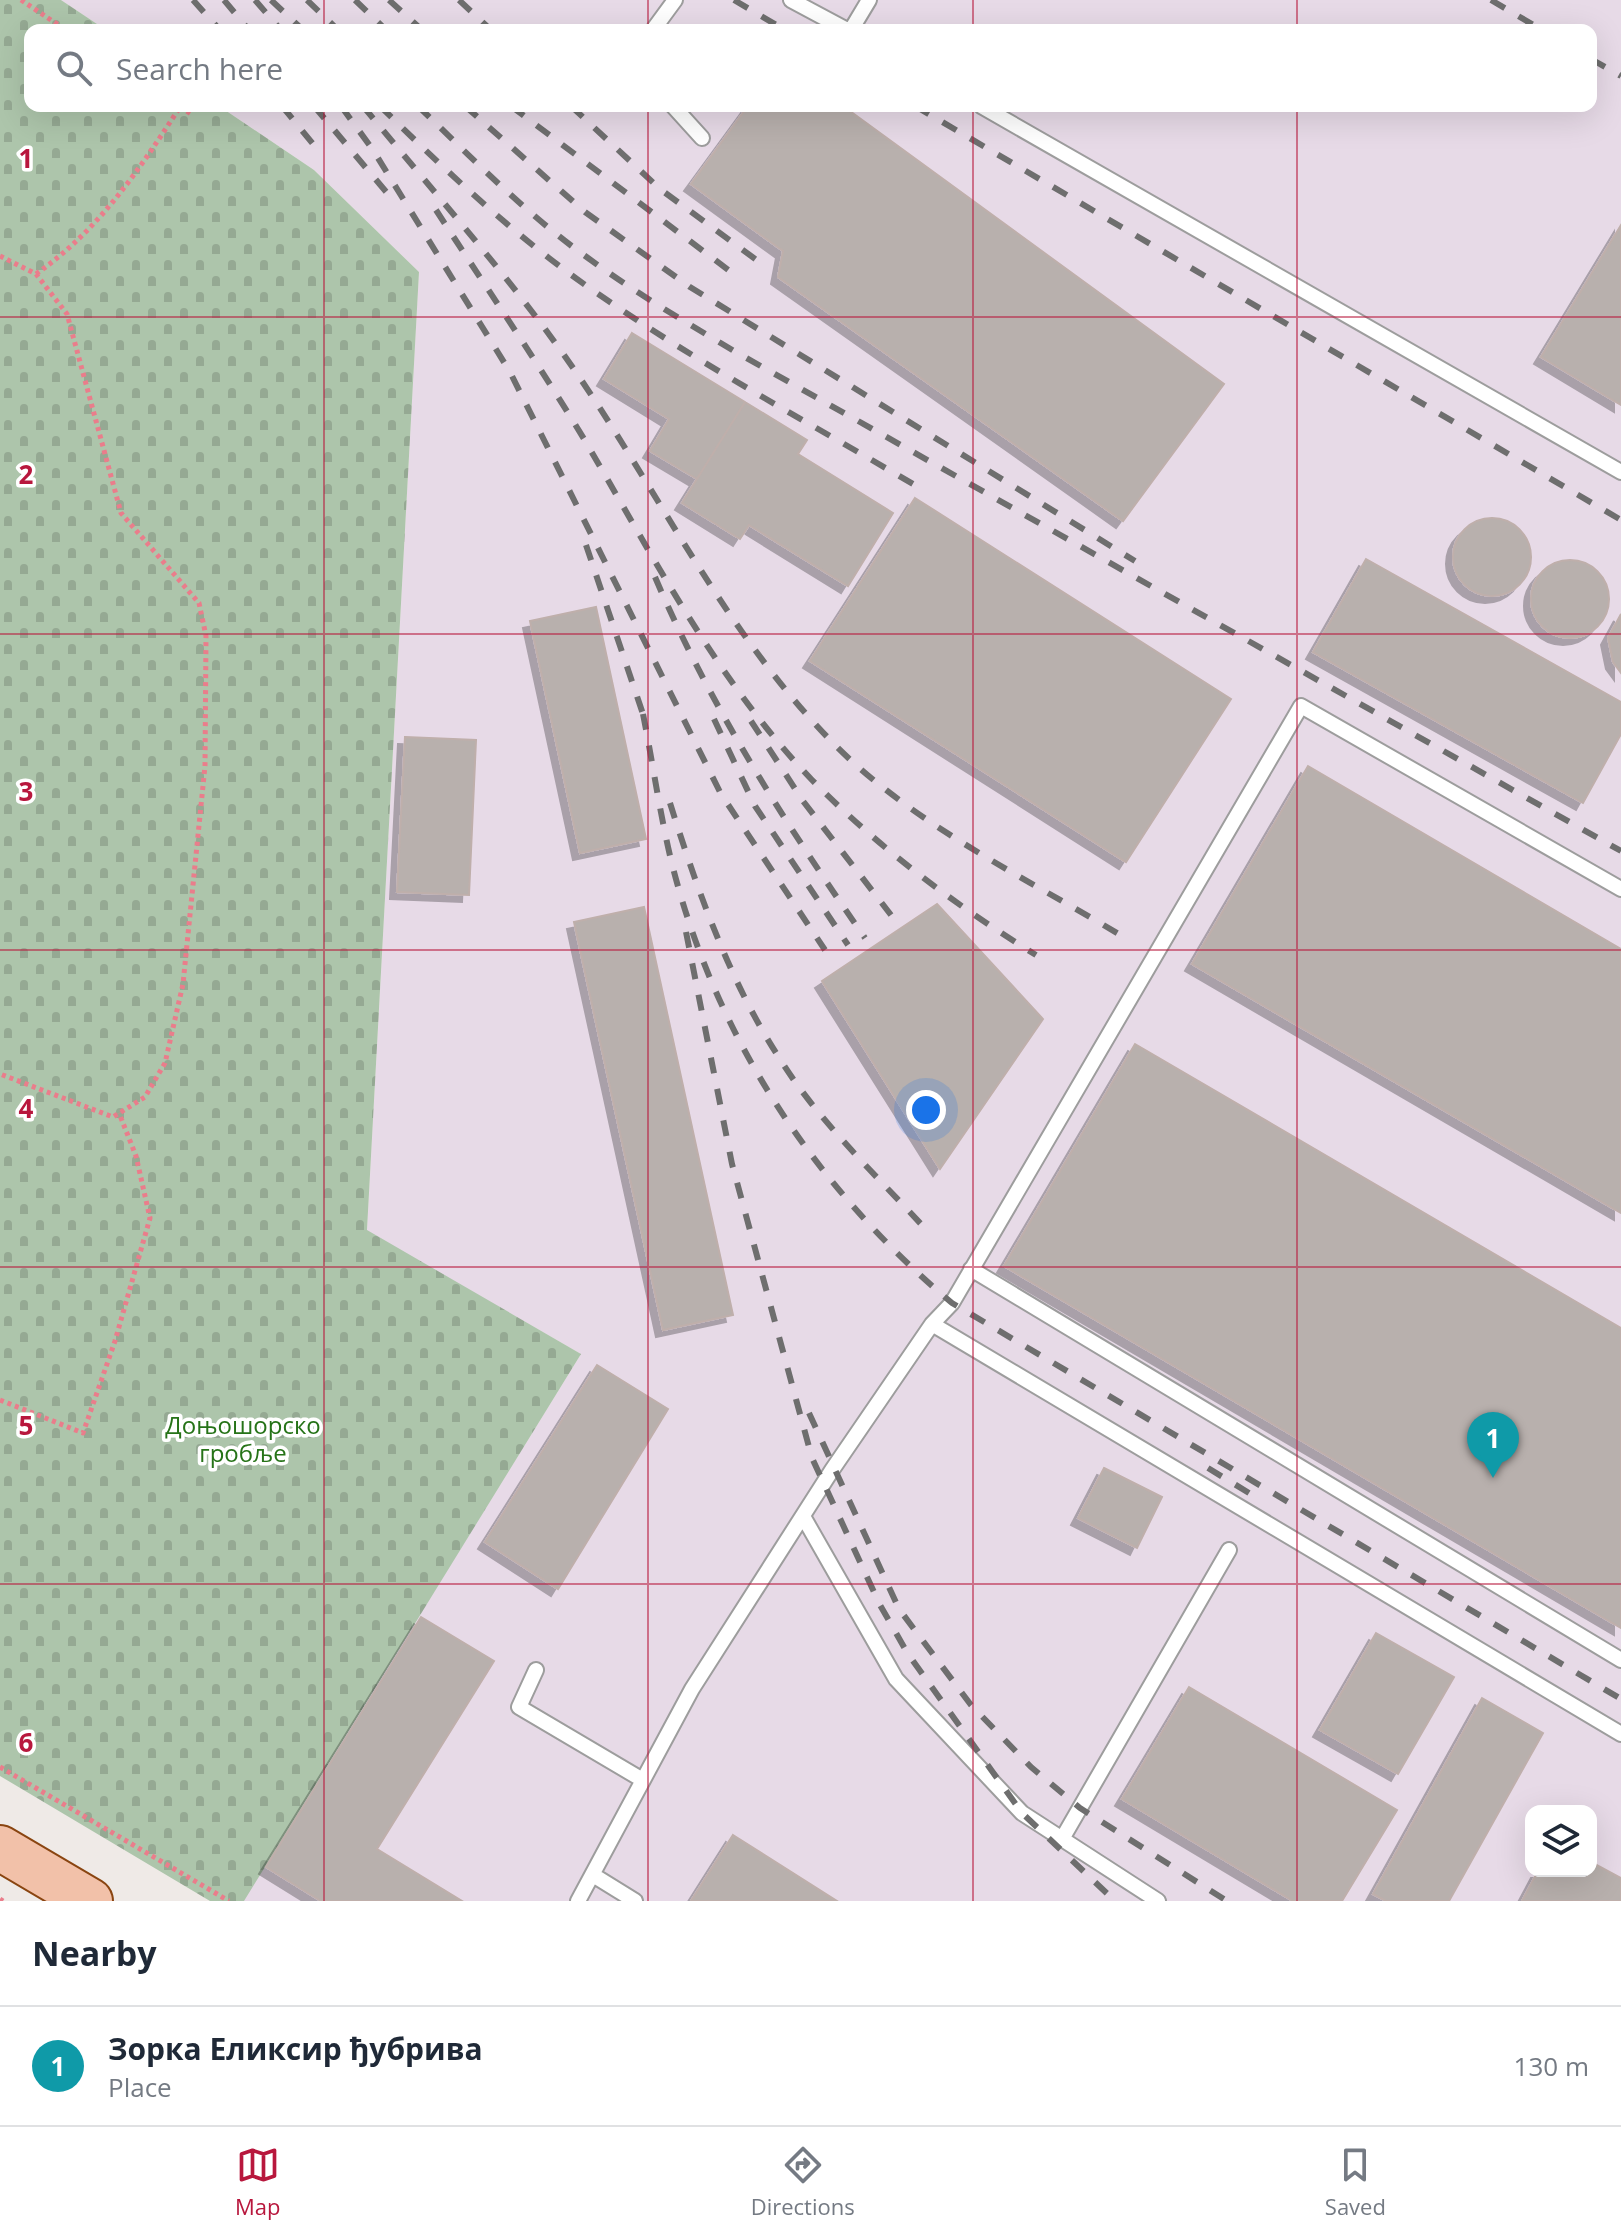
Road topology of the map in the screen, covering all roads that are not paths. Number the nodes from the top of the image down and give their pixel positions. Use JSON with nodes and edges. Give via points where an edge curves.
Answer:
{"nodes":[{"id":1,"x":675,"y":0,"type":"edge"},
{"id":2,"x":791,"y":0,"type":"edge"},
{"id":3,"x":869,"y":0,"type":"edge"},
{"id":4,"x":657,"y":24,"type":"edge"},
{"id":5,"x":837,"y":24,"type":"edge"},
{"id":6,"x":853,"y":24,"type":"edge"},
{"id":7,"x":678,"y":112,"type":"edge"},
{"id":8,"x":991,"y":112,"type":"edge"},
{"id":9,"x":702,"y":138,"type":"dead end"},
{"id":10,"x":1621,"y":472,"type":"edge"},
{"id":11,"x":1621,"y":889,"type":"edge"},
{"id":12,"x":971,"y":1269,"type":"junction"},
{"id":13,"x":932,"y":1324,"type":"junction"},
{"id":14,"x":804,"y":1518,"type":"junction"},
{"id":15,"x":1229,"y":1550,"type":"dead end"},
{"id":16,"x":1621,"y":1660,"type":"edge"},
{"id":17,"x":536,"y":1670,"type":"dead end"},
{"id":18,"x":1621,"y":1734,"type":"edge"},
{"id":19,"x":641,"y":1779,"type":"junction"},
{"id":20,"x":1062,"y":1839,"type":"junction"},
{"id":21,"x":0,"y":1848,"type":"edge"},
{"id":22,"x":593,"y":1875,"type":"junction"},
{"id":23,"x":90,"y":1901,"type":"edge"},
{"id":24,"x":578,"y":1901,"type":"edge"},
{"id":25,"x":635,"y":1901,"type":"edge"},
{"id":26,"x":1158,"y":1901,"type":"edge"}],
"edges":[{"from":1,"to":4,"type":"lane"},
{"from":2,"to":5,"type":"lane"},
{"from":3,"to":6,"type":"lane"},
{"from":7,"to":9,"type":"lane"},
{"from":8,"to":10,"type":"lane"},
{"from":11,"to":12,"type":"lane","via":[[1301,706]]},
{"from":12,"to":13,"type":"lane","via":[[952,1303]]},
{"from":12,"to":16,"type":"lane"},
{"from":13,"to":14,"type":"lane"},
{"from":13,"to":18,"type":"lane"},
{"from":14,"to":19,"type":"lane","via":[[692,1689]]},
{"from":14,"to":20,"type":"lane","via":[[896,1679],[1022,1813]]},
{"from":15,"to":20,"type":"lane"},
{"from":17,"to":19,"type":"lane","via":[[519,1707]]},
{"from":19,"to":22,"type":"lane"},
{"from":20,"to":26,"type":"lane"},
{"from":21,"to":23,"type":"main road"},
{"from":22,"to":24,"type":"lane"},
{"from":22,"to":25,"type":"lane"}]}
